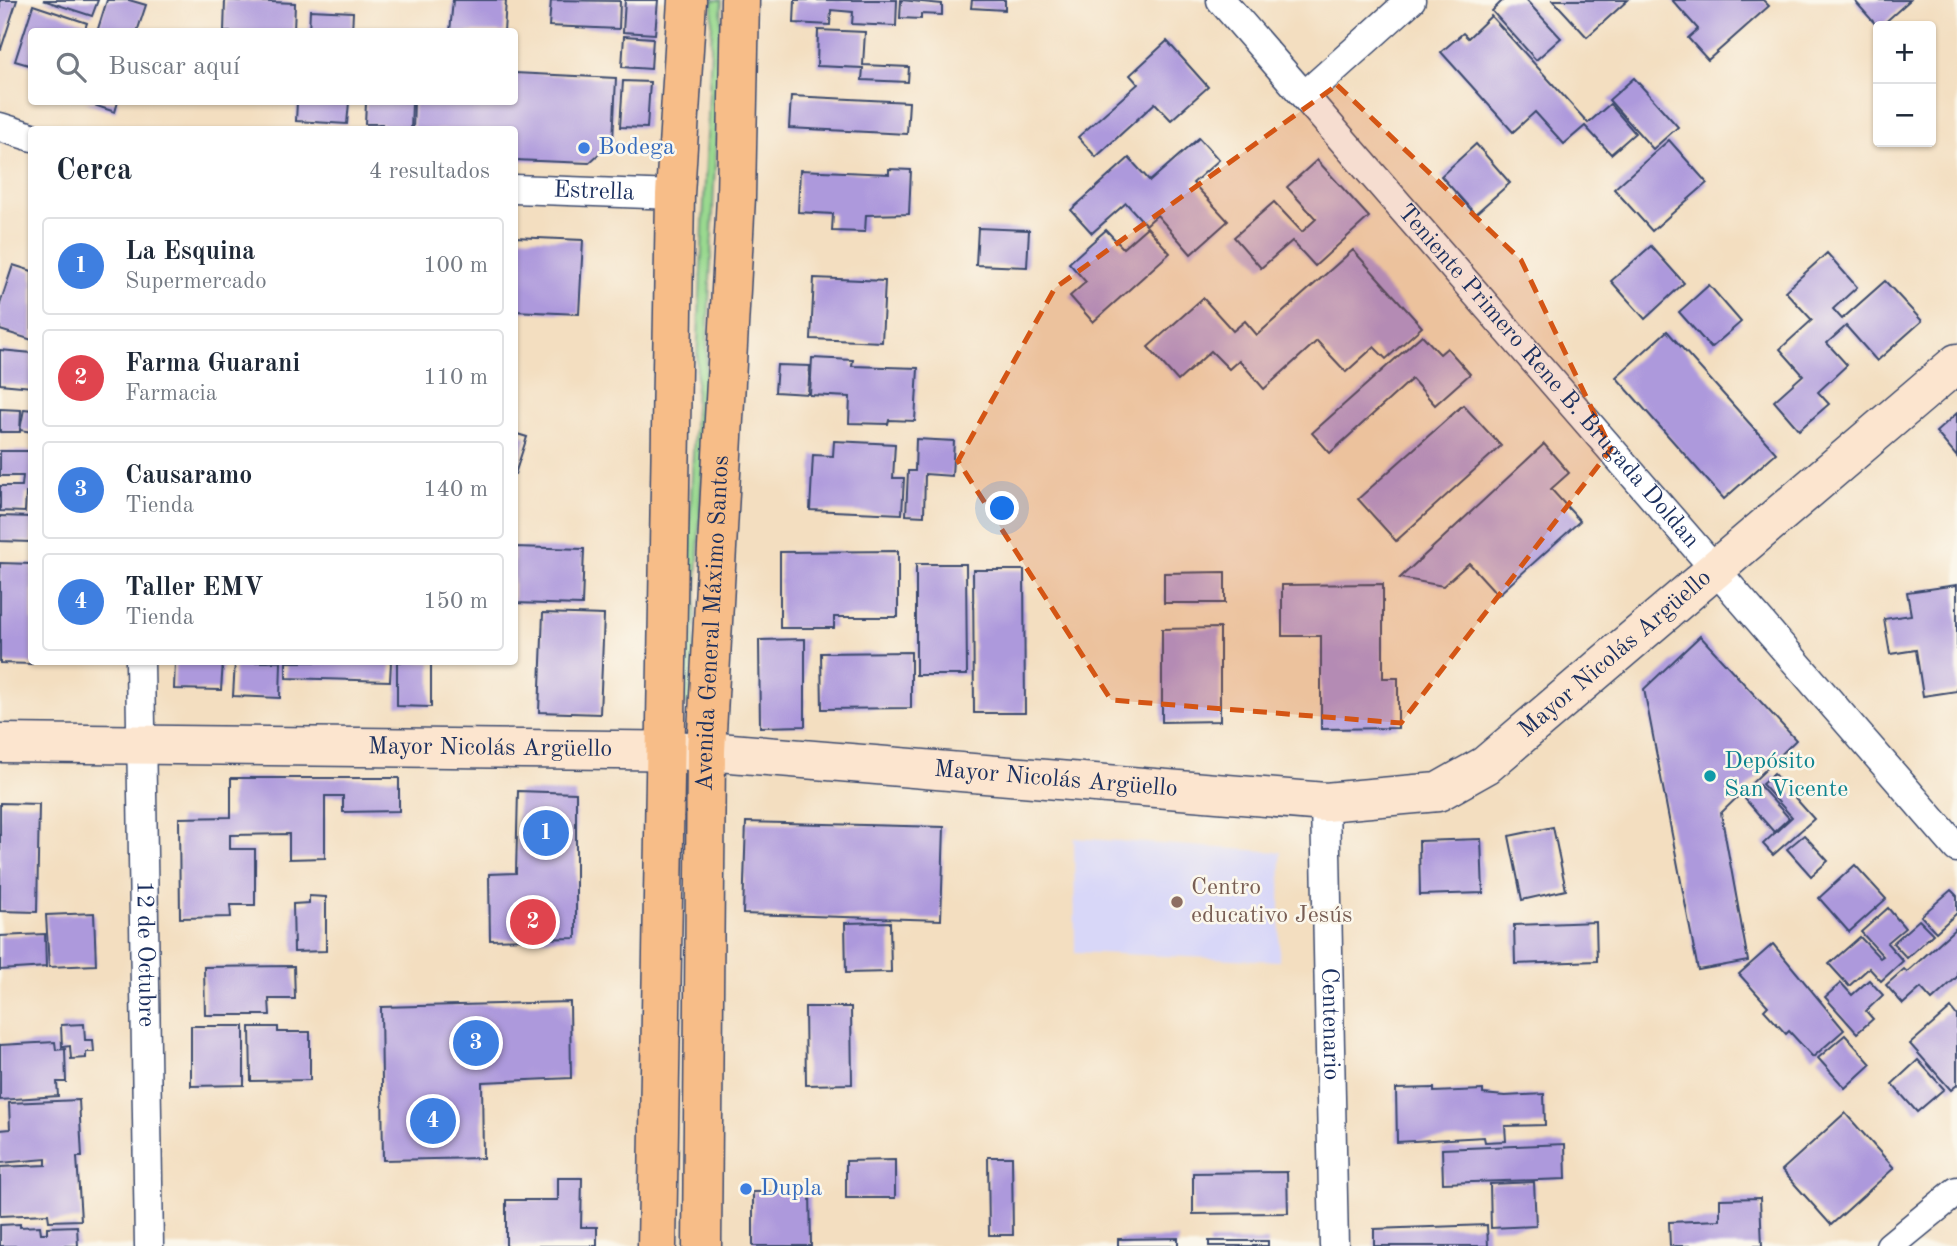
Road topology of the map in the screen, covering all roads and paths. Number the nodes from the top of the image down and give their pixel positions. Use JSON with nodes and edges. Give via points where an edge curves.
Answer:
{"nodes":[{"id":1,"x":687,"y":0,"type":"edge"},
{"id":2,"x":740,"y":0,"type":"edge"},
{"id":3,"x":1221,"y":0,"type":"edge"},
{"id":4,"x":1411,"y":0,"type":"edge"},
{"id":5,"x":1305,"y":95,"type":"junction"},
{"id":6,"x":0,"y":127,"type":"edge"},
{"id":7,"x":28,"y":136,"type":"edge"},
{"id":8,"x":518,"y":188,"type":"edge"},
{"id":9,"x":675,"y":195,"type":"junction"},
{"id":10,"x":1957,"y":363,"type":"edge"},
{"id":11,"x":1716,"y":571,"type":"junction"},
{"id":12,"x":140,"y":665,"type":"edge"},
{"id":13,"x":0,"y":743,"type":"edge"},
{"id":14,"x":140,"y":744,"type":"junction"},
{"id":15,"x":664,"y":749,"type":"junction"},
{"id":16,"x":706,"y":751,"type":"junction"},
{"id":17,"x":1325,"y":802,"type":"junction"},
{"id":18,"x":1957,"y":848,"type":"edge"},
{"id":19,"x":1957,"y":1191,"type":"edge"},
{"id":20,"x":149,"y":1246,"type":"edge"},
{"id":21,"x":657,"y":1246,"type":"edge"},
{"id":22,"x":702,"y":1246,"type":"edge"},
{"id":23,"x":1334,"y":1246,"type":"edge"},
{"id":24,"x":1891,"y":1246,"type":"edge"}],
"edges":[{"from":1,"to":9,"type":"main road","name":"Avenida General Máximo Santos"},
{"from":2,"to":16,"type":"main road","name":"Avenida General Máximo Santos","via":[[736,197]]},
{"from":3,"to":5,"type":"street","name":"Teniente Primero Rene B. Brugada Doldan"},
{"from":4,"to":5,"type":"street"},
{"from":5,"to":11,"type":"street","name":"Teniente Primero Rene B. Brugada Doldan"},
{"from":6,"to":7,"type":"street"},
{"from":8,"to":9,"type":"street","name":"Estrella"},
{"from":9,"to":15,"type":"main road","name":"Avenida General Máximo Santos"},
{"from":10,"to":11,"type":"street","name":"Mayor Nicolás Argüello"},
{"from":11,"to":17,"type":"street","name":"Mayor Nicolás Argüello","via":[[1486,765],[1457,783],[1422,795]]},
{"from":11,"to":18,"type":"street","name":"Teniente Primero Rene B. Brugada Doldan"},
{"from":12,"to":14,"type":"street","name":"12 de Octubre"},
{"from":13,"to":14,"type":"street","name":"Mayor Nicolás Argüello"},
{"from":14,"to":15,"type":"street","name":"Mayor Nicolás Argüello"},
{"from":14,"to":20,"type":"street","name":"12 de Octubre"},
{"from":15,"to":16,"type":"street","name":"Mayor Nicolás Argüello"},
{"from":15,"to":21,"type":"main road","name":"Avenida General Máximo Santos"},
{"from":16,"to":17,"type":"street","name":"Mayor Nicolás Argüello"},
{"from":16,"to":22,"type":"main road","name":"Avenida General Máximo Santos"},
{"from":17,"to":23,"type":"street","name":"Centenario"},
{"from":19,"to":24,"type":"street"}]}
